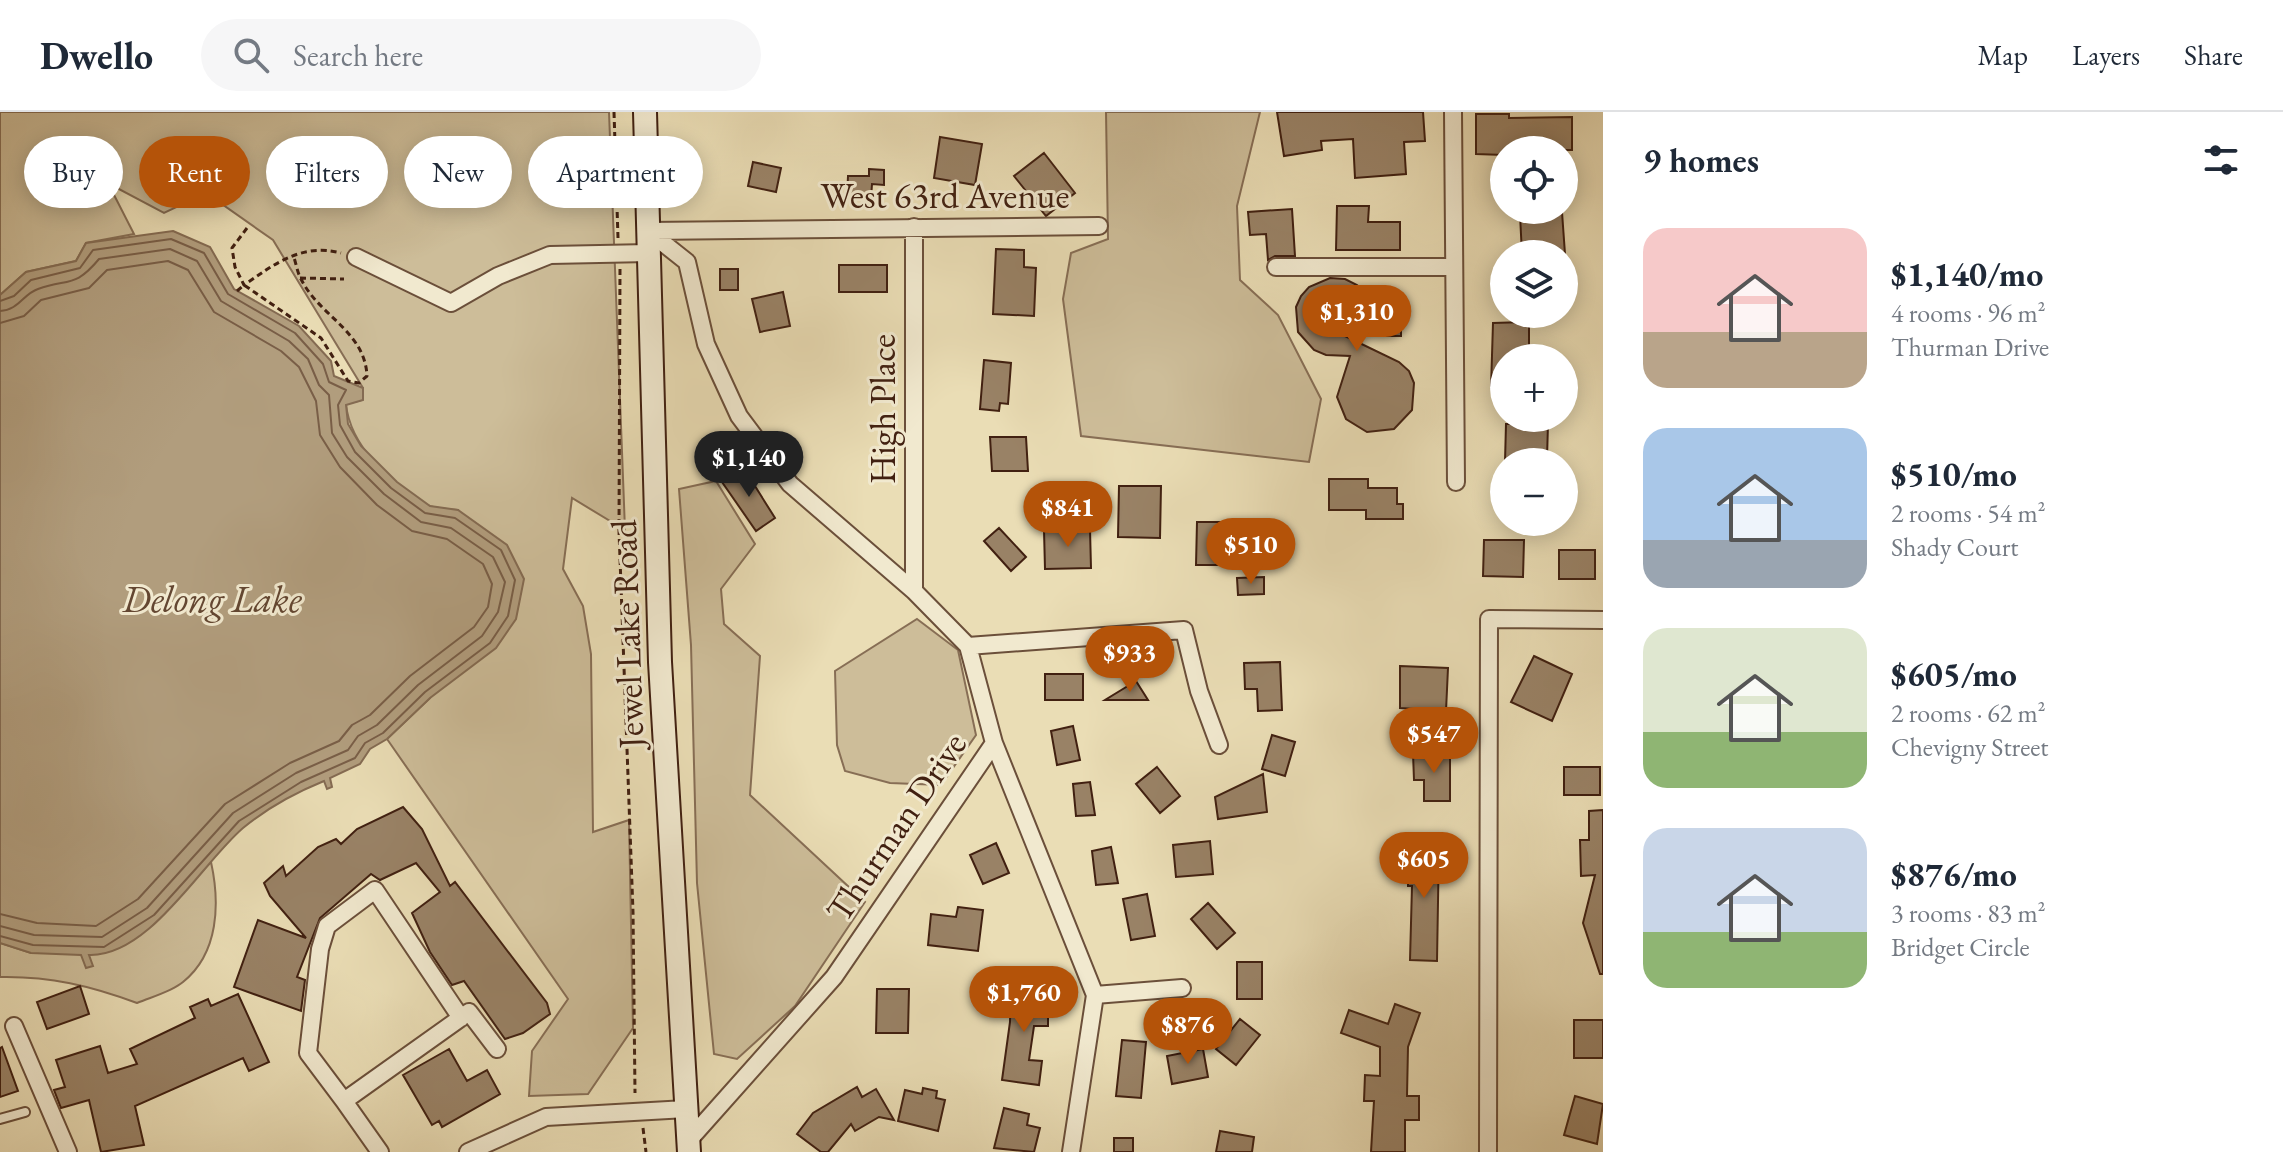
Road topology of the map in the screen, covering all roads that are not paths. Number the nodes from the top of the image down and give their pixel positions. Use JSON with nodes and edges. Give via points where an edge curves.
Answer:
{"nodes":[{"id":1,"x":645,"y":112,"type":"edge"},
{"id":2,"x":1453,"y":112,"type":"edge"},
{"id":3,"x":1099,"y":226,"type":"dead end"},
{"id":4,"x":914,"y":227,"type":"junction"},
{"id":5,"x":649,"y":242,"type":"junction"},
{"id":6,"x":356,"y":257,"type":"road end"},
{"id":7,"x":1276,"y":267,"type":"dead end"},
{"id":8,"x":1453,"y":267,"type":"junction"},
{"id":9,"x":1456,"y":482,"type":"dead end"},
{"id":10,"x":914,"y":591,"type":"junction"},
{"id":11,"x":1603,"y":620,"type":"edge"},
{"id":12,"x":968,"y":646,"type":"junction"},
{"id":13,"x":994,"y":743,"type":"junction"},
{"id":14,"x":1219,"y":745,"type":"dead end"},
{"id":15,"x":1182,"y":988,"type":"dead end"},
{"id":16,"x":1095,"y":995,"type":"junction"},
{"id":17,"x":461,"y":1018,"type":"junction"},
{"id":18,"x":14,"y":1026,"type":"dead end"},
{"id":19,"x":497,"y":1049,"type":"dead end"},
{"id":20,"x":344,"y":1101,"type":"junction"},
{"id":21,"x":686,"y":1109,"type":"junction"},
{"id":22,"x":25,"y":1112,"type":"dead end"},
{"id":23,"x":0,"y":1119,"type":"edge"},
{"id":24,"x":689,"y":1146,"type":"edge"},
{"id":25,"x":68,"y":1152,"type":"edge"},
{"id":26,"x":380,"y":1152,"type":"edge"},
{"id":27,"x":468,"y":1152,"type":"edge"},
{"id":28,"x":1071,"y":1152,"type":"edge"},
{"id":29,"x":1488,"y":1152,"type":"edge"}],
"edges":[{"from":1,"to":5,"type":"main road","name":"Jewel Lake Road"},
{"from":2,"to":8,"type":"street"},
{"from":3,"to":4,"type":"street","name":"West 63rd Avenue"},
{"from":4,"to":5,"type":"street","name":"West 63rd Avenue"},
{"from":4,"to":10,"type":"street","name":"High Place"},
{"from":5,"to":6,"type":"street","name":"West 63rd Avenue","via":[[619,254],[550,255],[451,303]]},
{"from":5,"to":10,"type":"street","name":"Thurman Drive","via":[[687,262],[706,344],[748,428],[790,484]]},
{"from":5,"to":21,"type":"main road","name":"Jewel Lake Road","via":[[660,662]]},
{"from":7,"to":8,"type":"street"},
{"from":8,"to":9,"type":"street"},
{"from":10,"to":12,"type":"street","name":"Thurman Drive"},
{"from":11,"to":29,"type":"street","via":[[1489,619]]},
{"from":12,"to":13,"type":"street","name":"Thurman Drive"},
{"from":12,"to":14,"type":"street","via":[[1184,630]]},
{"from":13,"to":16,"type":"street"},
{"from":13,"to":24,"type":"street","name":"Thurman Drive","via":[[834,977]]},
{"from":15,"to":16,"type":"street"},
{"from":16,"to":28,"type":"street"},
{"from":17,"to":19,"type":"street","via":[[469,1012]]},
{"from":17,"to":20,"type":"street"},
{"from":17,"to":20,"type":"street","via":[[375,890],[327,926],[320,949],[308,1053]]},
{"from":18,"to":25,"type":"street"},
{"from":20,"to":26,"type":"street"},
{"from":21,"to":24,"type":"main road","name":"Jewel Lake Road"},
{"from":21,"to":27,"type":"street","via":[[546,1117]]},
{"from":22,"to":23,"type":"lane"}]}
